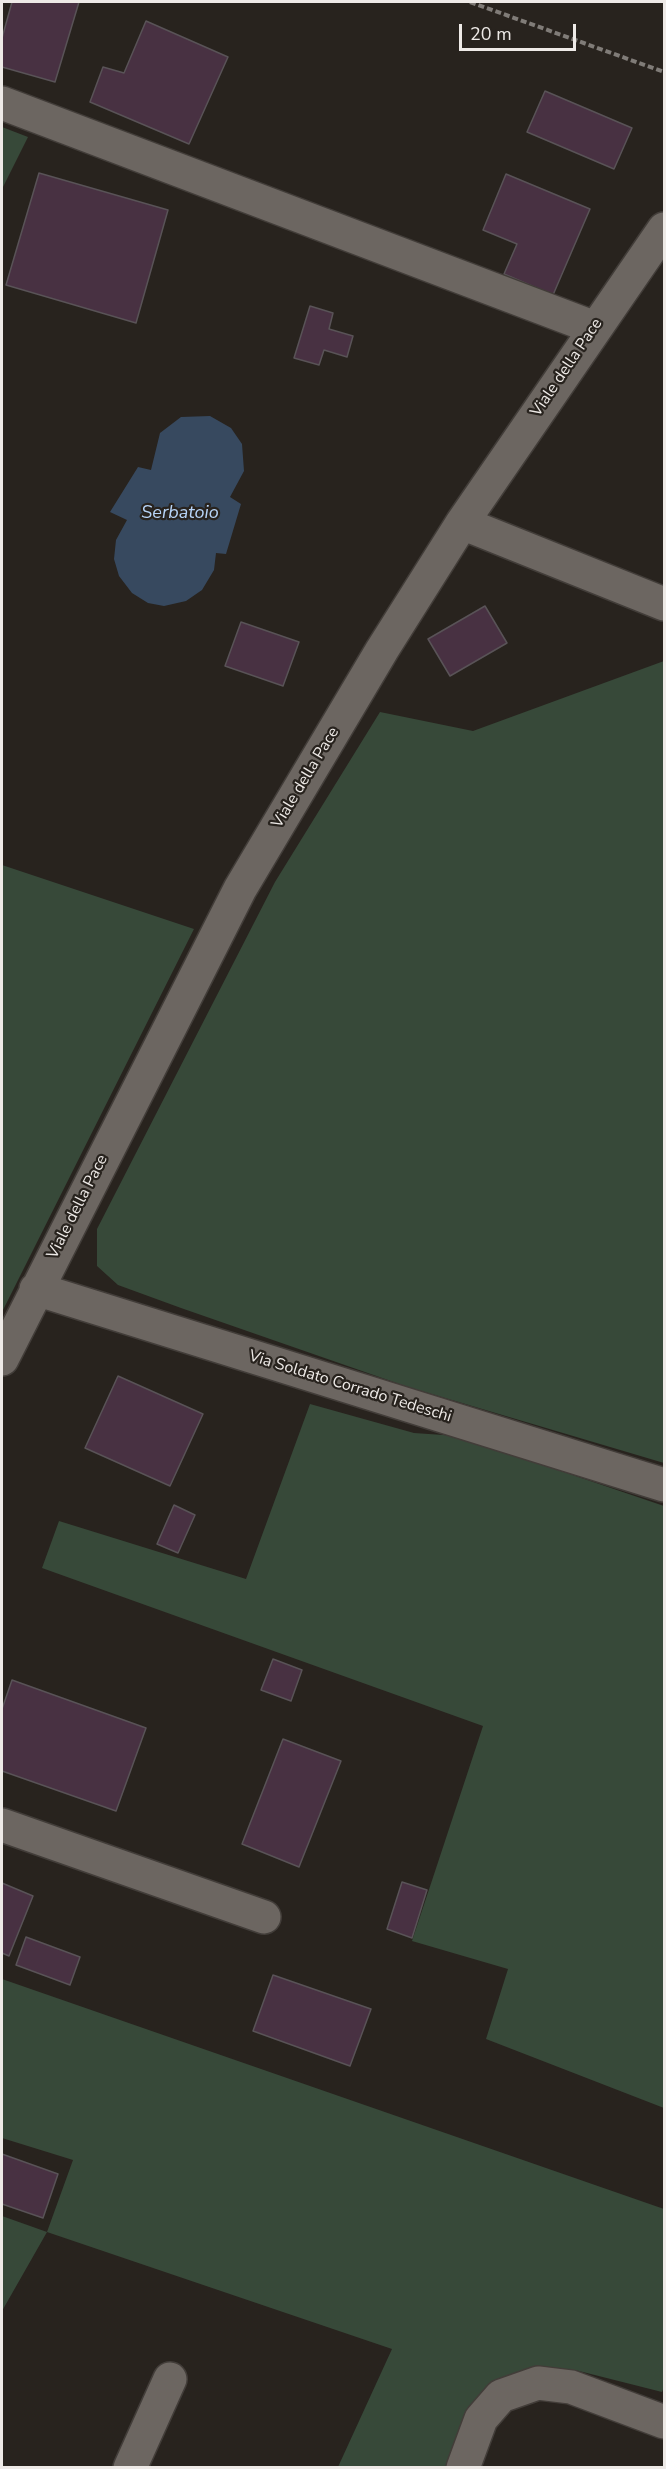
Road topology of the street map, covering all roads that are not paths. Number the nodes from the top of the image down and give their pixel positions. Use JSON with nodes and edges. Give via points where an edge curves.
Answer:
{"nodes":[{"id":1,"x":2,"y":103,"type":"edge"},
{"id":2,"x":664,"y":229,"type":"edge"},
{"id":3,"x":595,"y":328,"type":"junction"},
{"id":4,"x":462,"y":524,"type":"junction"},
{"id":5,"x":664,"y":604,"type":"edge"},
{"id":6,"x":36,"y":1289,"type":"junction"},
{"id":7,"x":2,"y":1359,"type":"edge"},
{"id":8,"x":664,"y":1485,"type":"edge"},
{"id":9,"x":2,"y":1825,"type":"edge"},
{"id":10,"x":264,"y":1917,"type":"dead end"},
{"id":11,"x":170,"y":2379,"type":"dead end"},
{"id":12,"x":664,"y":2422,"type":"edge"},
{"id":13,"x":130,"y":2468,"type":"edge"},
{"id":14,"x":463,"y":2468,"type":"edge"}],
"edges":[{"from":1,"to":3,"type":"street"},
{"from":2,"to":3,"type":"street","name":"Viale della Pace"},
{"from":3,"to":4,"type":"street","name":"Viale della Pace"},
{"from":4,"to":5,"type":"street"},
{"from":4,"to":6,"type":"street","name":"Viale della Pace","via":[[240,889]]},
{"from":6,"to":7,"type":"street","name":"Viale della Pace"},
{"from":6,"to":8,"type":"street","name":"Via Soldato Corrado Tedeschi"},
{"from":9,"to":10,"type":"street"},
{"from":11,"to":13,"type":"street"},
{"from":12,"to":14,"type":"street","via":[[571,2387],[538,2383],[501,2396],[481,2419]]}]}
